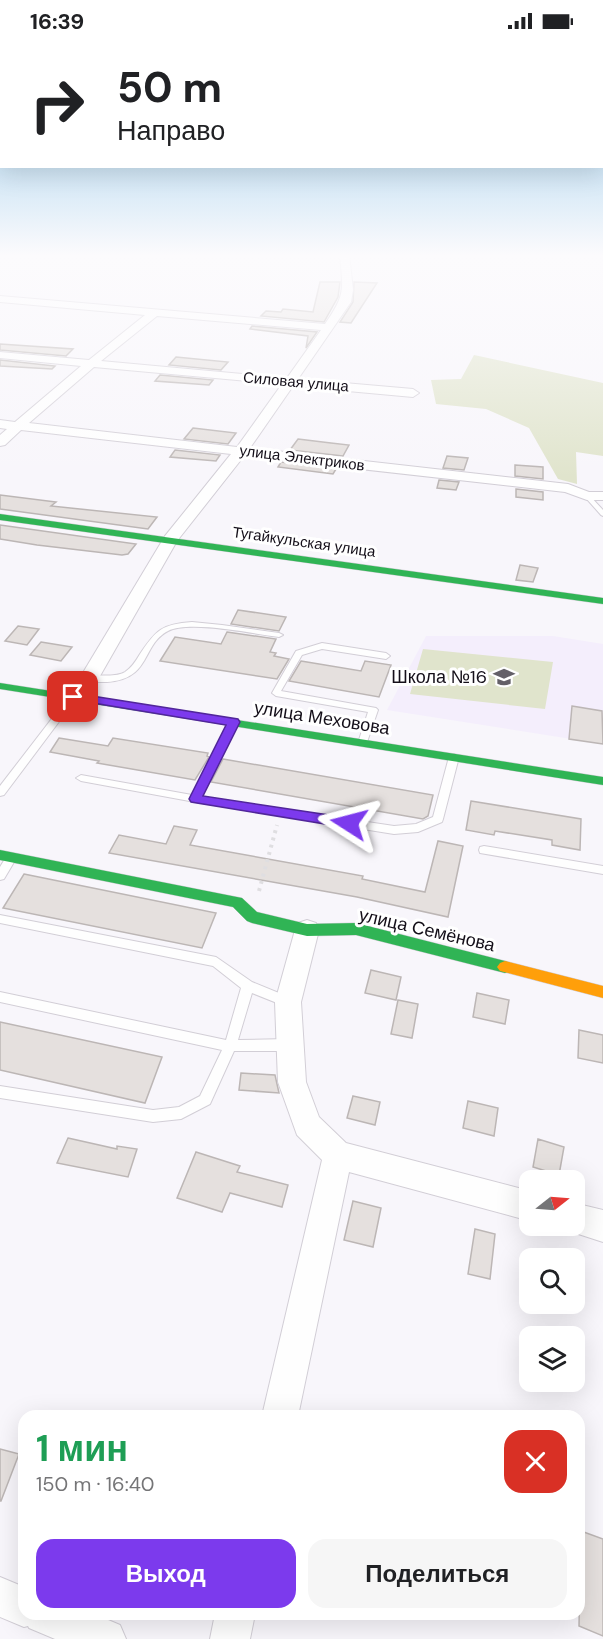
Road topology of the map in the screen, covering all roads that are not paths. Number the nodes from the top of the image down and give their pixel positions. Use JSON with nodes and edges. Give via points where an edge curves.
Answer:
{"nodes":[{"id":1,"x":329,"y":328,"type":"edge"},
{"id":2,"x":134,"y":329,"type":"edge"},
{"id":3,"x":0,"y":355,"type":"edge"},
{"id":4,"x":92,"y":362,"type":"junction"},
{"id":5,"x":291,"y":381,"type":"junction"},
{"id":6,"x":413,"y":393,"type":"dead end"},
{"id":7,"x":0,"y":424,"type":"edge"},
{"id":8,"x":16,"y":426,"type":"junction"},
{"id":9,"x":0,"y":442,"type":"edge"},
{"id":10,"x":241,"y":451,"type":"junction"},
{"id":11,"x":587,"y":496,"type":"junction"},
{"id":12,"x":603,"y":496,"type":"edge"},
{"id":13,"x":603,"y":514,"type":"edge"},
{"id":14,"x":0,"y":517,"type":"edge"},
{"id":15,"x":170,"y":539,"type":"junction"},
{"id":16,"x":603,"y":601,"type":"edge"},
{"id":17,"x":279,"y":635,"type":"dead end"},
{"id":18,"x":386,"y":656,"type":"dead end"},
{"id":19,"x":88,"y":679,"type":"junction"},
{"id":20,"x":0,"y":686,"type":"edge"},
{"id":21,"x":73,"y":697,"type":"junction"},
{"id":22,"x":234,"y":722,"type":"junction"},
{"id":23,"x":363,"y":743,"type":"junction"},
{"id":24,"x":454,"y":757,"type":"junction"},
{"id":25,"x":81,"y":778,"type":"dead end"},
{"id":26,"x":603,"y":781,"type":"edge"},
{"id":27,"x":0,"y":793,"type":"edge"},
{"id":28,"x":195,"y":799,"type":"junction"},
{"id":29,"x":484,"y":850,"type":"dead end"},
{"id":30,"x":6,"y":856,"type":"edge"},
{"id":31,"x":603,"y":870,"type":"edge"},
{"id":32,"x":0,"y":876,"type":"edge"},
{"id":33,"x":0,"y":919,"type":"edge"},
{"id":34,"x":307,"y":930,"type":"junction"},
{"id":35,"x":248,"y":986,"type":"junction"},
{"id":36,"x":603,"y":992,"type":"edge"},
{"id":37,"x":0,"y":997,"type":"edge"},
{"id":38,"x":288,"y":1002,"type":"junction"},
{"id":39,"x":290,"y":1045,"type":"junction"},
{"id":40,"x":230,"y":1046,"type":"junction"},
{"id":41,"x":0,"y":1092,"type":"edge"},
{"id":42,"x":338,"y":1155,"type":"junction"},
{"id":43,"x":519,"y":1203,"type":"edge"},
{"id":44,"x":585,"y":1221,"type":"edge"},
{"id":45,"x":603,"y":1226,"type":"edge"},
{"id":46,"x":281,"y":1410,"type":"edge"},
{"id":47,"x":0,"y":1597,"type":"edge"},
{"id":48,"x":18,"y":1604,"type":"edge"},
{"id":49,"x":58,"y":1620,"type":"edge"},
{"id":50,"x":234,"y":1620,"type":"edge"},
{"id":51,"x":106,"y":1639,"type":"edge"},
{"id":52,"x":230,"y":1639,"type":"edge"}],
"edges":[{"from":1,"to":5,"type":"street"},
{"from":2,"to":4,"type":"street"},
{"from":3,"to":4,"type":"street","name":"Силовая улица"},
{"from":4,"to":5,"type":"street","name":"Силовая улица"},
{"from":4,"to":8,"type":"street"},
{"from":5,"to":6,"type":"street","name":"Силовая улица"},
{"from":5,"to":10,"type":"street"},
{"from":7,"to":8,"type":"street","name":"улица Электриков"},
{"from":8,"to":9,"type":"street"},
{"from":8,"to":10,"type":"street","name":"улица Электриков"},
{"from":10,"to":11,"type":"street","name":"улица Электриков","via":[[568,488]]},
{"from":10,"to":15,"type":"street"},
{"from":11,"to":12,"type":"street","name":"улица Электриков"},
{"from":11,"to":13,"type":"lane"},
{"from":14,"to":15,"type":"street","name":"Тугайкульская улица"},
{"from":15,"to":16,"type":"street","name":"Тугайкульская улица"},
{"from":15,"to":19,"type":"street"},
{"from":17,"to":19,"type":"lane","via":[[189,624],[166,628],[127,676]]},
{"from":18,"to":23,"type":"lane","via":[[322,646],[299,653],[276,693],[374,710]]},
{"from":19,"to":21,"type":"street"},
{"from":20,"to":21,"type":"street","name":"улица Меховова"},
{"from":21,"to":22,"type":"street","name":"улица Меховова"},
{"from":21,"to":27,"type":"lane"},
{"from":22,"to":23,"type":"street","name":"улица Меховова"},
{"from":22,"to":28,"type":"lane"},
{"from":23,"to":24,"type":"street","name":"улица Меховова"},
{"from":24,"to":26,"type":"street","name":"улица Меховова"},
{"from":24,"to":28,"type":"lane","via":[[438,819],[418,828],[394,830]]},
{"from":25,"to":28,"type":"lane"},
{"from":29,"to":31,"type":"lane"},
{"from":30,"to":32,"type":"lane"},
{"from":30,"to":34,"type":"street","name":"улица Семёнова","via":[[237,902],[252,917]]},
{"from":33,"to":35,"type":"lane","via":[[216,962]]},
{"from":34,"to":36,"type":"street","name":"улица Семёнова","via":[[356,929]]},
{"from":34,"to":38,"type":"street"},
{"from":35,"to":38,"type":"lane"},
{"from":35,"to":40,"type":"lane"},
{"from":37,"to":40,"type":"lane"},
{"from":38,"to":39,"type":"street"},
{"from":39,"to":40,"type":"lane"},
{"from":39,"to":42,"type":"street","via":[[292,1082],[307,1125]]},
{"from":40,"to":41,"type":"lane","via":[[205,1100],[182,1113],[153,1116]]},
{"from":42,"to":43,"type":"street"},
{"from":42,"to":46,"type":"street"},
{"from":44,"to":45,"type":"street"},
{"from":47,"to":48,"type":"street"},
{"from":49,"to":51,"type":"street"},
{"from":50,"to":52,"type":"street"}]}
